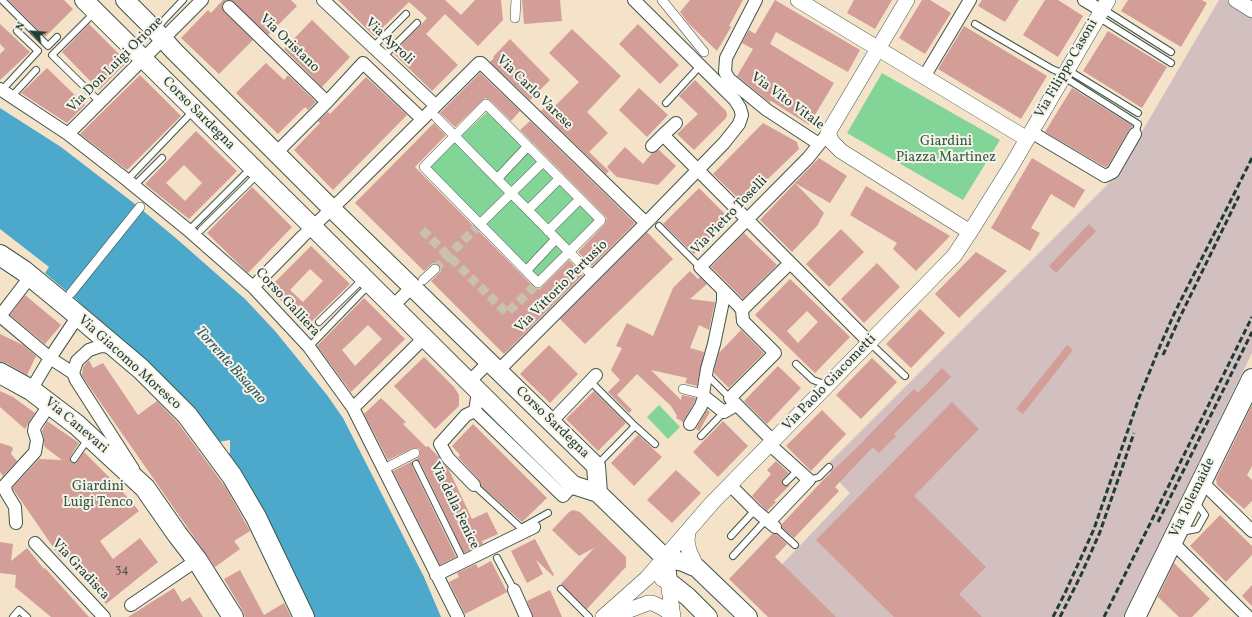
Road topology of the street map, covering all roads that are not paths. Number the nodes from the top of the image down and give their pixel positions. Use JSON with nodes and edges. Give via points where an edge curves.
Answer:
{"nodes":[{"id":1,"x":2,"y":0,"type":"edge"},
{"id":2,"x":125,"y":0,"type":"edge"},
{"id":3,"x":183,"y":0,"type":"edge"},
{"id":4,"x":202,"y":0,"type":"edge"},
{"id":5,"x":516,"y":0,"type":"edge"},
{"id":6,"x":634,"y":0,"type":"edge"},
{"id":7,"x":662,"y":0,"type":"edge"},
{"id":8,"x":756,"y":0,"type":"edge"},
{"id":9,"x":798,"y":0,"type":"edge"},
{"id":10,"x":907,"y":0,"type":"edge"},
{"id":11,"x":970,"y":0,"type":"edge"},
{"id":12,"x":1084,"y":0,"type":"edge"},
{"id":13,"x":1236,"y":0,"type":"edge"},
{"id":14,"x":327,"y":1,"type":"edge"},
{"id":15,"x":89,"y":6,"type":"edge"},
{"id":16,"x":230,"y":7,"type":"dead end"},
{"id":17,"x":1103,"y":9,"type":"edge"},
{"id":18,"x":1252,"y":10,"type":"edge"},
{"id":19,"x":406,"y":14,"type":"dead end"},
{"id":20,"x":515,"y":18,"type":"dead end"},
{"id":21,"x":417,"y":23,"type":"dead end"},
{"id":22,"x":975,"y":24,"type":"dead end"},
{"id":23,"x":17,"y":31,"type":"dead end"},
{"id":24,"x":159,"y":35,"type":"junction"},
{"id":25,"x":57,"y":37,"type":"dead end"},
{"id":26,"x":373,"y":47,"type":"junction"},
{"id":27,"x":879,"y":49,"type":"junction"},
{"id":28,"x":704,"y":52,"type":"dead end"},
{"id":29,"x":1171,"y":52,"type":"dead end"},
{"id":30,"x":383,"y":56,"type":"junction"},
{"id":31,"x":143,"y":59,"type":"junction"},
{"id":32,"x":1171,"y":63,"type":"dead end"},
{"id":33,"x":700,"y":66,"type":"junction"},
{"id":34,"x":36,"y":70,"type":"dead end"},
{"id":35,"x":1064,"y":73,"type":"junction"},
{"id":36,"x":924,"y":77,"type":"junction"},
{"id":37,"x":5,"y":92,"type":"edge"},
{"id":38,"x":100,"y":102,"type":"junction"},
{"id":39,"x":327,"y":102,"type":"junction"},
{"id":40,"x":666,"y":103,"type":"dead end"},
{"id":41,"x":194,"y":110,"type":"junction"},
{"id":42,"x":435,"y":111,"type":"junction"},
{"id":43,"x":1138,"y":113,"type":"dead end"},
{"id":44,"x":422,"y":119,"type":"junction"},
{"id":45,"x":676,"y":123,"type":"dead end"},
{"id":46,"x":68,"y":134,"type":"junction"},
{"id":47,"x":1135,"y":134,"type":"joint"},
{"id":48,"x":1029,"y":135,"type":"junction"},
{"id":49,"x":454,"y":136,"type":"junction"},
{"id":50,"x":663,"y":136,"type":"junction"},
{"id":51,"x":824,"y":139,"type":"junction"},
{"id":52,"x":528,"y":146,"type":"junction"},
{"id":53,"x":652,"y":146,"type":"dead end"},
{"id":54,"x":276,"y":153,"type":"junction"},
{"id":55,"x":162,"y":158,"type":"dead end"},
{"id":56,"x":543,"y":162,"type":"junction"},
{"id":57,"x":255,"y":170,"type":"junction"},
{"id":58,"x":697,"y":170,"type":"junction"},
{"id":59,"x":560,"y":178,"type":"junction"},
{"id":60,"x":497,"y":179,"type":"junction"},
{"id":61,"x":131,"y":183,"type":"junction"},
{"id":62,"x":511,"y":193,"type":"junction"},
{"id":63,"x":580,"y":199,"type":"junction"},
{"id":64,"x":140,"y":207,"type":"dead end"},
{"id":65,"x":332,"y":209,"type":"junction"},
{"id":66,"x":528,"y":210,"type":"junction"},
{"id":67,"x":746,"y":220,"type":"junction"},
{"id":68,"x":646,"y":223,"type":"junction"},
{"id":69,"x":480,"y":224,"type":"junction"},
{"id":70,"x":194,"y":225,"type":"dead end"},
{"id":71,"x":659,"y":226,"type":"dead end"},
{"id":72,"x":312,"y":227,"type":"junction"},
{"id":73,"x":201,"y":230,"type":"dead end"},
{"id":74,"x":548,"y":231,"type":"junction"},
{"id":75,"x":970,"y":232,"type":"junction"},
{"id":76,"x":556,"y":239,"type":"junction"},
{"id":77,"x":568,"y":252,"type":"junction"},
{"id":78,"x":0,"y":255,"type":"edge"},
{"id":79,"x":790,"y":263,"type":"junction"},
{"id":80,"x":700,"y":267,"type":"junction"},
{"id":81,"x":435,"y":269,"type":"tunnel mouth"},
{"id":82,"x":526,"y":271,"type":"junction"},
{"id":83,"x":590,"y":273,"type":"dead end"},
{"id":84,"x":30,"y":277,"type":"junction"},
{"id":85,"x":367,"y":281,"type":"junction"},
{"id":86,"x":417,"y":284,"type":"junction"},
{"id":87,"x":253,"y":287,"type":"junction"},
{"id":88,"x":723,"y":290,"type":"junction"},
{"id":89,"x":71,"y":293,"type":"dead end"},
{"id":90,"x":392,"y":307,"type":"junction"},
{"id":91,"x":78,"y":316,"type":"junction"},
{"id":92,"x":743,"y":316,"type":"junction"},
{"id":93,"x":318,"y":322,"type":"dead end"},
{"id":94,"x":424,"y":338,"type":"junction"},
{"id":95,"x":868,"y":342,"type":"junction"},
{"id":96,"x":113,"y":347,"type":"junction"},
{"id":97,"x":309,"y":347,"type":"junction"},
{"id":98,"x":50,"y":358,"type":"junction"},
{"id":99,"x":796,"y":364,"type":"dead end"},
{"id":100,"x":493,"y":366,"type":"junction"},
{"id":101,"x":0,"y":373,"type":"edge"},
{"id":102,"x":73,"y":373,"type":"junction"},
{"id":103,"x":905,"y":376,"type":"dead end"},
{"id":104,"x":593,"y":378,"type":"joint"},
{"id":105,"x":710,"y":378,"type":"dead end"},
{"id":106,"x":1252,"y":379,"type":"edge"},
{"id":107,"x":828,"y":385,"type":"junction"},
{"id":108,"x":473,"y":388,"type":"junction"},
{"id":109,"x":683,"y":389,"type":"dead end"},
{"id":110,"x":31,"y":390,"type":"junction"},
{"id":111,"x":704,"y":395,"type":"junction"},
{"id":112,"x":733,"y":402,"type":"junction"},
{"id":113,"x":50,"y":404,"type":"junction"},
{"id":114,"x":353,"y":408,"type":"junction"},
{"id":115,"x":475,"y":411,"type":"junction"},
{"id":116,"x":724,"y":412,"type":"junction"},
{"id":117,"x":551,"y":422,"type":"junction"},
{"id":118,"x":690,"y":424,"type":"dead end"},
{"id":119,"x":635,"y":426,"type":"junction"},
{"id":120,"x":90,"y":436,"type":"junction"},
{"id":121,"x":701,"y":436,"type":"dead end"},
{"id":122,"x":771,"y":442,"type":"junction"},
{"id":123,"x":655,"y":444,"type":"dead end"},
{"id":124,"x":415,"y":453,"type":"dead end"},
{"id":125,"x":74,"y":459,"type":"dead end"},
{"id":126,"x":416,"y":464,"type":"dead end"},
{"id":127,"x":596,"y":466,"type":"junction"},
{"id":128,"x":829,"y":467,"type":"dead end"},
{"id":129,"x":384,"y":469,"type":"junction"},
{"id":130,"x":798,"y":470,"type":"junction"},
{"id":131,"x":810,"y":480,"type":"junction"},
{"id":132,"x":786,"y":482,"type":"dead end"},
{"id":133,"x":474,"y":485,"type":"joint"},
{"id":134,"x":573,"y":485,"type":"junction"},
{"id":135,"x":730,"y":485,"type":"junction"},
{"id":136,"x":145,"y":488,"type":"junction"},
{"id":137,"x":1197,"y":490,"type":"junction"},
{"id":138,"x":598,"y":493,"type":"junction"},
{"id":139,"x":755,"y":510,"type":"junction"},
{"id":140,"x":548,"y":513,"type":"dead end"},
{"id":141,"x":16,"y":522,"type":"dead end"},
{"id":142,"x":770,"y":523,"type":"junction"},
{"id":143,"x":534,"y":527,"type":"dead end"},
{"id":144,"x":688,"y":531,"type":"junction"},
{"id":145,"x":1252,"y":531,"type":"edge"},
{"id":146,"x":731,"y":536,"type":"dead end"},
{"id":147,"x":1174,"y":538,"type":"junction"},
{"id":148,"x":35,"y":543,"type":"dead end"},
{"id":149,"x":795,"y":545,"type":"dead end"},
{"id":150,"x":733,"y":556,"type":"dead end"},
{"id":151,"x":497,"y":558,"type":"dead end"},
{"id":152,"x":665,"y":558,"type":"junction"},
{"id":153,"x":197,"y":560,"type":"junction"},
{"id":154,"x":464,"y":562,"type":"junction"},
{"id":155,"x":697,"y":568,"type":"junction"},
{"id":156,"x":436,"y":575,"type":"junction"},
{"id":157,"x":647,"y":578,"type":"junction"},
{"id":158,"x":668,"y":582,"type":"junction"},
{"id":159,"x":514,"y":590,"type":"joint"},
{"id":160,"x":561,"y":590,"type":"dead end"},
{"id":161,"x":131,"y":605,"type":"dead end"},
{"id":162,"x":672,"y":616,"type":"edge"},
{"id":163,"x":13,"y":617,"type":"edge"},
{"id":164,"x":27,"y":617,"type":"edge"},
{"id":165,"x":104,"y":617,"type":"edge"},
{"id":166,"x":233,"y":617,"type":"edge"},
{"id":167,"x":304,"y":617,"type":"edge"},
{"id":168,"x":458,"y":617,"type":"edge"},
{"id":169,"x":526,"y":617,"type":"edge"},
{"id":170,"x":589,"y":617,"type":"edge"},
{"id":171,"x":603,"y":617,"type":"edge"},
{"id":172,"x":611,"y":617,"type":"edge"},
{"id":173,"x":708,"y":617,"type":"edge"},
{"id":174,"x":748,"y":617,"type":"edge"},
{"id":175,"x":1135,"y":617,"type":"edge"},
{"id":176,"x":1248,"y":617,"type":"edge"}],
"edges":[{"from":1,"to":25,"type":"lane","via":[[48,46]]},
{"from":2,"to":24,"type":"main road","name":"Corso Sardegna"},
{"from":3,"to":24,"type":"lane","via":[[164,20]]},
{"from":4,"to":24,"type":"street","name":"Via Don Luigi Orione"},
{"from":5,"to":20,"type":"street"},
{"from":6,"to":33,"type":"street"},
{"from":7,"to":28,"type":"street"},
{"from":8,"to":51,"type":"street","name":"Via Vito Vitale","via":[[726,58],[725,72],[729,79],[767,110]]},
{"from":9,"to":27,"type":"street"},
{"from":10,"to":27,"type":"street"},
{"from":11,"to":36,"type":"street"},
{"from":12,"to":17,"type":"street"},
{"from":13,"to":18,"type":"street"},
{"from":14,"to":26,"type":"street","name":"Via Ayroli"},
{"from":15,"to":31,"type":"main road","name":"Corso Sardegna"},
{"from":15,"to":38,"type":"lane","via":[[52,56]]},
{"from":16,"to":39,"type":"street","name":"Via Oristano"},
{"from":17,"to":29,"type":"lane"},
{"from":17,"to":32,"type":"lane"},
{"from":17,"to":35,"type":"street","name":"Via Filippo Casoni"},
{"from":19,"to":26,"type":"lane"},
{"from":21,"to":30,"type":"lane"},
{"from":22,"to":35,"type":"lane","via":[[1052,69]]},
{"from":23,"to":37,"type":"lane","via":[[38,51]]},
{"from":24,"to":31,"type":"street","name":"Via Don Luigi Orione"},
{"from":24,"to":54,"type":"main road","name":"Corso Sardegna"},
{"from":26,"to":30,"type":"street","name":"Via Ayroli"},
{"from":27,"to":36,"type":"street"},
{"from":27,"to":51,"type":"street"},
{"from":30,"to":42,"type":"street","name":"Via Ayroli"},
{"from":31,"to":38,"type":"street","name":"Via Don Luigi Orione"},
{"from":31,"to":41,"type":"main road","name":"Corso Sardegna"},
{"from":33,"to":40,"type":"lane"},
{"from":33,"to":58,"type":"street","via":[[735,100],[742,115],[736,130]]},
{"from":34,"to":37,"type":"lane"},
{"from":35,"to":43,"type":"lane"},
{"from":35,"to":47,"type":"lane","via":[[1138,124]]},
{"from":35,"to":48,"type":"street","name":"Via Filippo Casoni"},
{"from":36,"to":48,"type":"street"},
{"from":37,"to":46,"type":"street","name":"Corso Galliera"},
{"from":38,"to":46,"type":"street","name":"Via Don Luigi Orione"},
{"from":39,"to":44,"type":"street","via":[[363,63]]},
{"from":39,"to":54,"type":"street"},
{"from":41,"to":57,"type":"main road","name":"Corso Sardegna"},
{"from":41,"to":61,"type":"lane"},
{"from":42,"to":44,"type":"street","name":"Via Carlo Varese"},
{"from":42,"to":49,"type":"street"},
{"from":42,"to":68,"type":"street","name":"Via Carlo Varese","via":[[481,63]]},
{"from":44,"to":65,"type":"street","name":"Via Carlo Varese"},
{"from":45,"to":50,"type":"street"},
{"from":46,"to":61,"type":"street","name":"Corso Galliera"},
{"from":47,"to":48,"type":"street","via":[[1113,172],[1105,176]]},
{"from":48,"to":75,"type":"street","name":"Via Filippo Casoni"},
{"from":49,"to":52,"type":"street","via":[[486,104]]},
{"from":49,"to":60,"type":"street"},
{"from":49,"to":69,"type":"street","via":[[424,167]]},
{"from":50,"to":53,"type":"street"},
{"from":50,"to":58,"type":"street"},
{"from":51,"to":67,"type":"street","name":"Via Pietro Toselli"},
{"from":51,"to":75,"type":"street"},
{"from":52,"to":56,"type":"street"},
{"from":52,"to":60,"type":"street"},
{"from":54,"to":65,"type":"main road","name":"Corso Sardegna"},
{"from":55,"to":61,"type":"lane"},
{"from":56,"to":59,"type":"street"},
{"from":56,"to":62,"type":"street"},
{"from":57,"to":70,"type":"lane"},
{"from":57,"to":72,"type":"main road","name":"Corso Sardegna"},
{"from":57,"to":73,"type":"lane"},
{"from":58,"to":67,"type":"street"},
{"from":58,"to":68,"type":"street"},
{"from":59,"to":63,"type":"street"},
{"from":59,"to":66,"type":"street"},
{"from":60,"to":62,"type":"street"},
{"from":61,"to":87,"type":"street","name":"Corso Galliera"},
{"from":62,"to":66,"type":"street"},
{"from":62,"to":69,"type":"street"},
{"from":63,"to":74,"type":"street"},
{"from":63,"to":77,"type":"street","via":[[601,220]]},
{"from":64,"to":89,"type":"street"},
{"from":65,"to":72,"type":"street"},
{"from":65,"to":86,"type":"main road","name":"Corso Sardegna"},
{"from":66,"to":74,"type":"street"},
{"from":67,"to":79,"type":"street"},
{"from":67,"to":80,"type":"street","name":"Via Pietro Toselli"},
{"from":68,"to":100,"type":"street","name":"Via Vittorio Pertusio"},
{"from":69,"to":82,"type":"street"},
{"from":71,"to":80,"type":"lane"},
{"from":72,"to":85,"type":"main road","name":"Corso Sardegna"},
{"from":72,"to":87,"type":"street"},
{"from":74,"to":76,"type":"street"},
{"from":75,"to":95,"type":"street","name":"Via Paolo Giacometti","via":[[954,256]]},
{"from":76,"to":77,"type":"street"},
{"from":76,"to":82,"type":"street"},
{"from":77,"to":82,"type":"street","via":[[538,282]]},
{"from":77,"to":83,"type":"street"},
{"from":78,"to":84,"type":"main road","name":"Via Giacomo Moresco"},
{"from":79,"to":92,"type":"street"},
{"from":79,"to":95,"type":"street"},
{"from":80,"to":88,"type":"street","name":"Via Pietro Toselli"},
{"from":81,"to":86,"type":"street"},
{"from":84,"to":91,"type":"main road","name":"Via Giacomo Moresco"},
{"from":84,"to":98,"type":"street","via":[[0,316]]},
{"from":85,"to":90,"type":"main road","name":"Corso Sardegna"},
{"from":85,"to":93,"type":"lane"},
{"from":85,"to":97,"type":"lane"},
{"from":86,"to":90,"type":"street"},
{"from":86,"to":100,"type":"main road","name":"Corso Sardegna"},
{"from":87,"to":97,"type":"street","name":"Corso Galliera"},
{"from":88,"to":92,"type":"street","name":"Via Pietro Toselli"},
{"from":88,"to":111,"type":"street"},
{"from":90,"to":94,"type":"main road","name":"Corso Sardegna"},
{"from":91,"to":96,"type":"main road","name":"Via Giacomo Moresco"},
{"from":91,"to":98,"type":"street"},
{"from":92,"to":112,"type":"street","name":"Via Pietro Toselli","via":[[775,352]]},
{"from":94,"to":108,"type":"main road","name":"Corso Sardegna"},
{"from":94,"to":114,"type":"street"},
{"from":95,"to":103,"type":"lane"},
{"from":95,"to":107,"type":"street","name":"Via Paolo Giacometti"},
{"from":96,"to":102,"type":"street","via":[[101,346],[89,350],[77,361]]},
{"from":96,"to":167,"type":"main road","name":"Via Giacomo Moresco","via":[[141,369],[187,415],[232,476],[256,517]]},
{"from":97,"to":114,"type":"street","name":"Corso Galliera"},
{"from":98,"to":102,"type":"street"},
{"from":98,"to":110,"type":"street"},
{"from":99,"to":107,"type":"lane","via":[[813,380]]},
{"from":100,"to":108,"type":"street"},
{"from":100,"to":117,"type":"main road","name":"Corso Sardegna"},
{"from":101,"to":110,"type":"main road","name":"Via Canevari"},
{"from":102,"to":136,"type":"street","name":"Via Canevari"},
{"from":104,"to":117,"type":"street"},
{"from":104,"to":119,"type":"lane"},
{"from":105,"to":112,"type":"lane"},
{"from":106,"to":137,"type":"main road","name":"Via Tolemaide"},
{"from":107,"to":122,"type":"street","name":"Via Paolo Giacometti"},
{"from":108,"to":115,"type":"street"},
{"from":108,"to":134,"type":"main road","name":"Corso Sardegna"},
{"from":109,"to":111,"type":"street"},
{"from":110,"to":113,"type":"main road","name":"Via Canevari"},
{"from":111,"to":116,"type":"street"},
{"from":111,"to":118,"type":"street","via":[[701,406]]},
{"from":112,"to":116,"type":"street"},
{"from":112,"to":122,"type":"street"},
{"from":113,"to":120,"type":"main road","name":"Via Canevari"},
{"from":113,"to":141,"type":"street","via":[[35,426],[34,431],[38,440],[34,452],[5,485],[15,507]]},
{"from":114,"to":129,"type":"street","name":"Corso Galliera"},
{"from":115,"to":133,"type":"street","via":[[466,415],[440,444],[448,458]]},
{"from":115,"to":134,"type":"street","via":[[563,496]]},
{"from":116,"to":121,"type":"lane"},
{"from":117,"to":127,"type":"main road","name":"Corso Sardegna"},
{"from":119,"to":123,"type":"lane"},
{"from":119,"to":127,"type":"lane"},
{"from":120,"to":125,"type":"lane"},
{"from":120,"to":136,"type":"main road","name":"Via Canevari"},
{"from":122,"to":130,"type":"street"},
{"from":122,"to":135,"type":"street","name":"Via Paolo Giacometti"},
{"from":124,"to":129,"type":"street"},
{"from":126,"to":154,"type":"lane","name":"Via della Fenice"},
{"from":127,"to":138,"type":"main road","name":"Corso Sardegna"},
{"from":128,"to":131,"type":"lane","via":[[819,477]]},
{"from":129,"to":156,"type":"street","name":"Corso Galliera"},
{"from":130,"to":131,"type":"street"},
{"from":130,"to":132,"type":"lane"},
{"from":131,"to":142,"type":"street"},
{"from":133,"to":140,"type":"lane","via":[[521,528]]},
{"from":134,"to":138,"type":"main road","name":"Corso Sardegna"},
{"from":135,"to":139,"type":"street"},
{"from":135,"to":144,"type":"street","name":"Via Paolo Giacometti"},
{"from":136,"to":153,"type":"main road","name":"Via Canevari"},
{"from":137,"to":145,"type":"street"},
{"from":137,"to":147,"type":"main road","name":"Via Tolemaide"},
{"from":138,"to":152,"type":"main road","name":"Corso Sardegna"},
{"from":139,"to":142,"type":"street"},
{"from":139,"to":146,"type":"lane"},
{"from":142,"to":149,"type":"lane"},
{"from":142,"to":150,"type":"lane"},
{"from":143,"to":154,"type":"street","name":"Via della Fenice"},
{"from":144,"to":152,"type":"street","name":"Via Paolo Giacometti"},
{"from":144,"to":155,"type":"street","via":[[689,551]]},
{"from":147,"to":175,"type":"main road","name":"Via Tolemaide"},
{"from":147,"to":176,"type":"street"},
{"from":148,"to":165,"type":"street","name":"Via Gradisca"},
{"from":151,"to":159,"type":"lane"},
{"from":152,"to":155,"type":"main road"},
{"from":152,"to":157,"type":"street","name":"Via Paolo Giacometti"},
{"from":152,"to":158,"type":"main road"},
{"from":153,"to":161,"type":"street"},
{"from":153,"to":166,"type":"main road","name":"Via Canevari"},
{"from":154,"to":156,"type":"street","name":"Via della Fenice"},
{"from":155,"to":174,"type":"main road"},
{"from":156,"to":168,"type":"street","name":"Corso Galliera"},
{"from":157,"to":158,"type":"street"},
{"from":157,"to":171,"type":"street","name":"Via Paolo Giacometti"},
{"from":158,"to":162,"type":"street"},
{"from":158,"to":173,"type":"main road"},
{"from":159,"to":169,"type":"street"},
{"from":160,"to":170,"type":"lane"},
{"from":162,"to":172,"type":"street","via":[[661,607],[648,603]]},
{"from":163,"to":164,"type":"lane","via":[[19,610]]}]}
